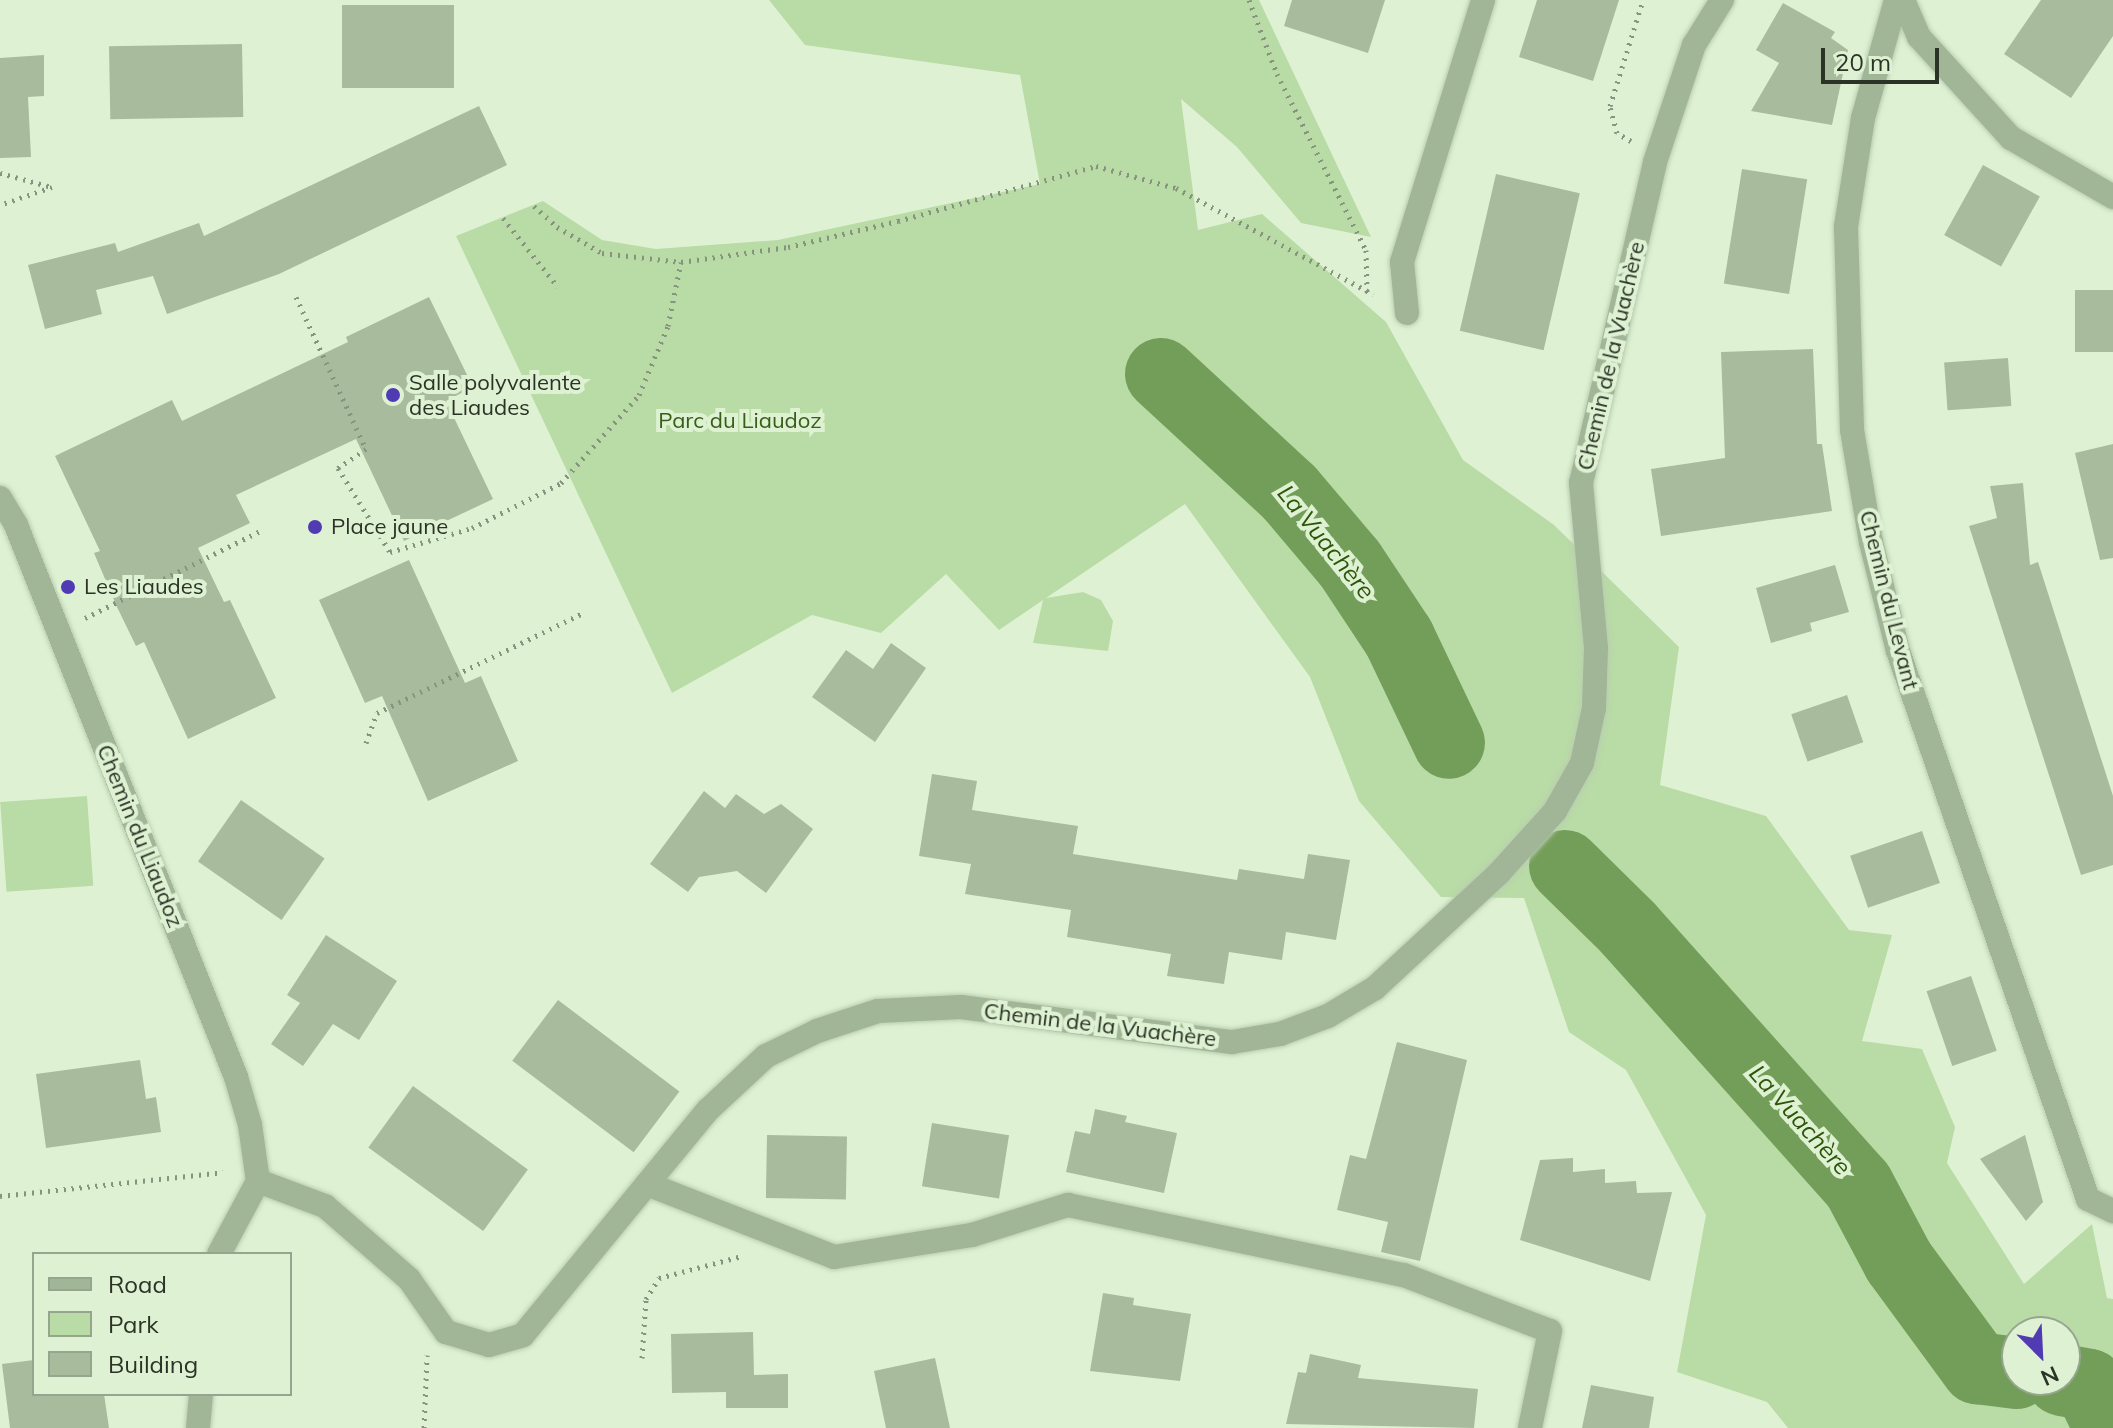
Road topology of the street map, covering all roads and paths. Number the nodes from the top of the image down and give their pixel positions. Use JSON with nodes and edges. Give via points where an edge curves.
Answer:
{"nodes":[{"id":1,"x":1249,"y":0,"type":"edge"},
{"id":2,"x":1483,"y":0,"type":"edge"},
{"id":3,"x":1643,"y":0,"type":"edge"},
{"id":4,"x":1722,"y":0,"type":"edge"},
{"id":5,"x":1896,"y":0,"type":"edge"},
{"id":6,"x":1903,"y":0,"type":"edge"},
{"id":7,"x":1635,"y":143,"type":"dead end"},
{"id":8,"x":0,"y":173,"type":"edge"},
{"id":9,"x":2113,"y":197,"type":"edge"},
{"id":10,"x":0,"y":205,"type":"edge"},
{"id":11,"x":534,"y":206,"type":"dead end"},
{"id":12,"x":503,"y":218,"type":"dead end"},
{"id":13,"x":681,"y":262,"type":"junction"},
{"id":14,"x":558,"y":287,"type":"dead end"},
{"id":15,"x":296,"y":297,"type":"dead end"},
{"id":16,"x":1407,"y":313,"type":"dead end"},
{"id":17,"x":0,"y":498,"type":"edge"},
{"id":18,"x":260,"y":531,"type":"dead end"},
{"id":19,"x":583,"y":613,"type":"dead end"},
{"id":20,"x":81,"y":620,"type":"dead end"},
{"id":21,"x":366,"y":743,"type":"dead end"},
{"id":22,"x":223,"y":1172,"type":"dead end"},
{"id":23,"x":258,"y":1181,"type":"junction"},
{"id":24,"x":647,"y":1184,"type":"junction"},
{"id":25,"x":0,"y":1196,"type":"edge"},
{"id":26,"x":2113,"y":1211,"type":"edge"},
{"id":27,"x":798,"y":1244,"type":"junction"},
{"id":28,"x":220,"y":1252,"type":"edge"},
{"id":29,"x":642,"y":1358,"type":"dead end"},
{"id":30,"x":427,"y":1367,"type":"dead end"},
{"id":31,"x":201,"y":1396,"type":"edge"},
{"id":32,"x":198,"y":1428,"type":"edge"},
{"id":33,"x":424,"y":1428,"type":"edge"},
{"id":34,"x":1530,"y":1428,"type":"edge"}],
"edges":[{"from":1,"to":13,"type":"path","via":[[1277,74],[1366,250],[1367,292],[1176,188],[1096,166],[829,237]]},
{"from":2,"to":16,"type":"street","via":[[1402,262]]},
{"from":3,"to":7,"type":"path","via":[[1610,106],[1617,133]]},
{"from":4,"to":24,"type":"street","name":"Chemin de la Vuachère","via":[[1694,45],[1655,162],[1581,483],[1596,648],[1594,708],[1582,763],[1555,811],[1509,862],[1375,988],[1328,1016],[1280,1034],[1232,1042],[1191,1041],[961,1007],[878,1011],[817,1031],[766,1056],[708,1110]]},
{"from":5,"to":26,"type":"street","name":"Chemin du Levant","via":[[1863,118],[1846,227],[1852,430],[1871,542],[1898,651],[2088,1199]]},
{"from":6,"to":9,"type":"street","via":[[1919,37],[2011,138]]},
{"from":8,"to":10,"type":"path","via":[[52,187]]},
{"from":11,"to":13,"type":"path","via":[[557,227],[602,253]]},
{"from":12,"to":14,"type":"path"},
{"from":13,"to":15,"type":"path","via":[[668,326],[639,395],[561,483],[472,528],[390,552],[338,468],[366,449]]},
{"from":17,"to":23,"type":"street","name":"Chemin du Liaudoz","via":[[16,525],[236,1077]]},
{"from":18,"to":20,"type":"path"},
{"from":19,"to":21,"type":"path","via":[[377,713]]},
{"from":22,"to":25,"type":"path"},
{"from":23,"to":24,"type":"street","name":"Chemin de la Vuachère","via":[[325,1206],[409,1279],[446,1332],[489,1345],[523,1335]]},
{"from":23,"to":28,"type":"street"},
{"from":24,"to":27,"type":"street"},
{"from":27,"to":29,"type":"path","via":[[673,1270],[659,1278],[646,1299]]},
{"from":27,"to":34,"type":"street","via":[[834,1257],[972,1235],[1068,1205],[1404,1275],[1550,1331]]},
{"from":30,"to":33,"type":"path"},
{"from":31,"to":32,"type":"street"}]}
